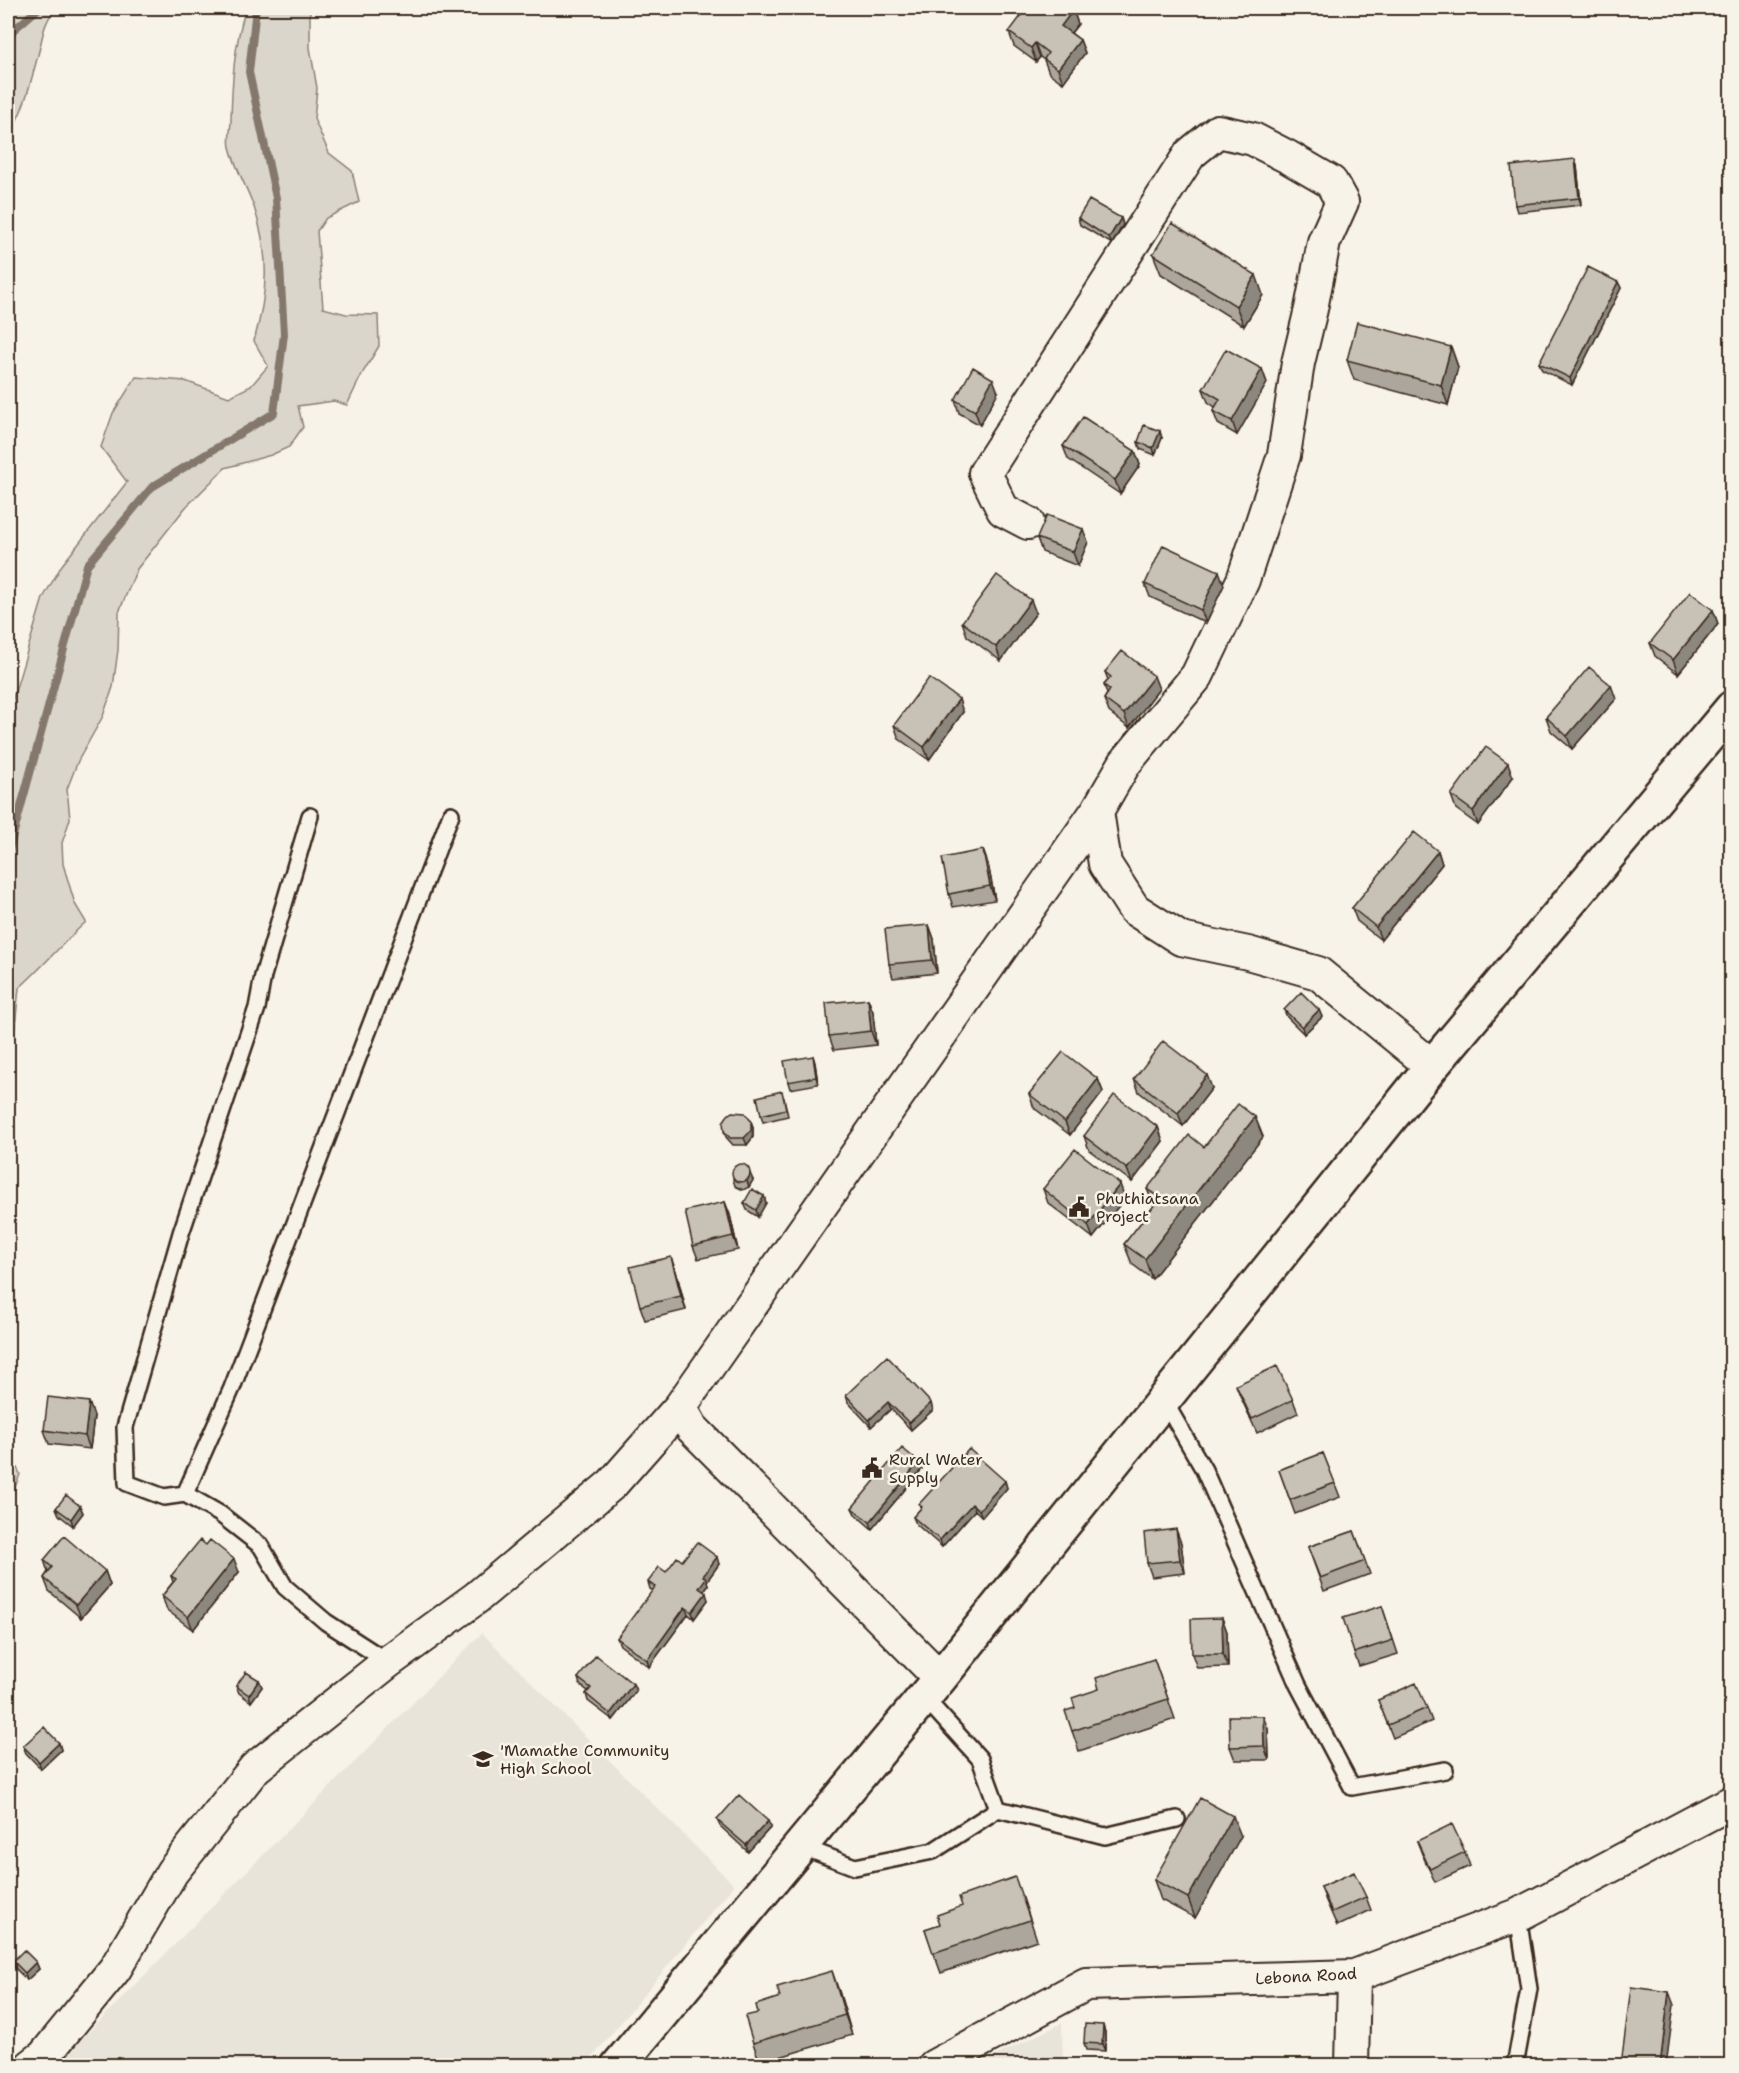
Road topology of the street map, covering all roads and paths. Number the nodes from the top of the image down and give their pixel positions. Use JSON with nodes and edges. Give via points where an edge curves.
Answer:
{"nodes":[{"id":1,"x":1028,"y":524,"type":"dead end"},
{"id":2,"x":1731,"y":708,"type":"edge"},
{"id":3,"x":1096,"y":811,"type":"junction"},
{"id":4,"x":451,"y":814,"type":"dead end"},
{"id":5,"x":310,"y":816,"type":"dead end"},
{"id":6,"x":1432,"y":1066,"type":"junction"},
{"id":7,"x":1163,"y":1399,"type":"junction"},
{"id":8,"x":680,"y":1407,"type":"junction"},
{"id":9,"x":185,"y":1494,"type":"junction"},
{"id":10,"x":388,"y":1662,"type":"junction"},
{"id":11,"x":932,"y":1687,"type":"junction"},
{"id":12,"x":1445,"y":1770,"type":"dead end"},
{"id":13,"x":1731,"y":1802,"type":"edge"},
{"id":14,"x":998,"y":1809,"type":"junction"},
{"id":15,"x":1177,"y":1819,"type":"dead end"},
{"id":16,"x":800,"y":1846,"type":"junction"},
{"id":17,"x":1518,"y":1915,"type":"junction"},
{"id":18,"x":1354,"y":1976,"type":"junction"},
{"id":19,"x":31,"y":2066,"type":"edge"},
{"id":20,"x":618,"y":2066,"type":"edge"},
{"id":21,"x":934,"y":2066,"type":"edge"},
{"id":22,"x":1352,"y":2066,"type":"edge"},
{"id":23,"x":1515,"y":2066,"type":"edge"}],
"edges":[{"from":1,"to":3,"type":"street","via":[[1003,510],[985,473],[1190,154],[1218,131],[1252,139],[1331,182],[1342,202],[1324,243],[1298,363],[1284,455],[1243,579],[1197,676],[1125,764]]},
{"from":2,"to":6,"type":"main road"},
{"from":3,"to":6,"type":"street","via":[[1105,864],[1134,909],[1181,939],[1318,973]]},
{"from":3,"to":8,"type":"street"},
{"from":4,"to":9,"type":"lane","via":[[232,1388]]},
{"from":5,"to":9,"type":"lane","via":[[262,976],[257,1008],[181,1233],[125,1427],[127,1483],[164,1497]]},
{"from":6,"to":7,"type":"main road"},
{"from":7,"to":11,"type":"main road"},
{"from":7,"to":12,"type":"lane","via":[[1204,1470],[1298,1685],[1352,1787]]},
{"from":8,"to":10,"type":"street","via":[[612,1484],[476,1598]]},
{"from":8,"to":11,"type":"street","via":[[692,1428]]},
{"from":9,"to":10,"type":"lane","via":[[220,1514],[261,1546],[285,1587],[326,1622]]},
{"from":10,"to":19,"type":"street","via":[[255,1768],[172,1872],[115,1970],[44,2056]]},
{"from":11,"to":14,"type":"lane","via":[[980,1759]]},
{"from":11,"to":16,"type":"main road"},
{"from":13,"to":17,"type":"street","name":"Lebona Road"},
{"from":14,"to":15,"type":"lane","via":[[1105,1836]]},
{"from":14,"to":16,"type":"lane","via":[[933,1851],[855,1868]]},
{"from":16,"to":20,"type":"main road"},
{"from":17,"to":18,"type":"street","name":"Lebona Road"},
{"from":17,"to":23,"type":"lane","via":[[1529,1989]]},
{"from":18,"to":21,"type":"street","name":"Lebona Road","via":[[1086,1984]]},
{"from":18,"to":22,"type":"street"}]}
